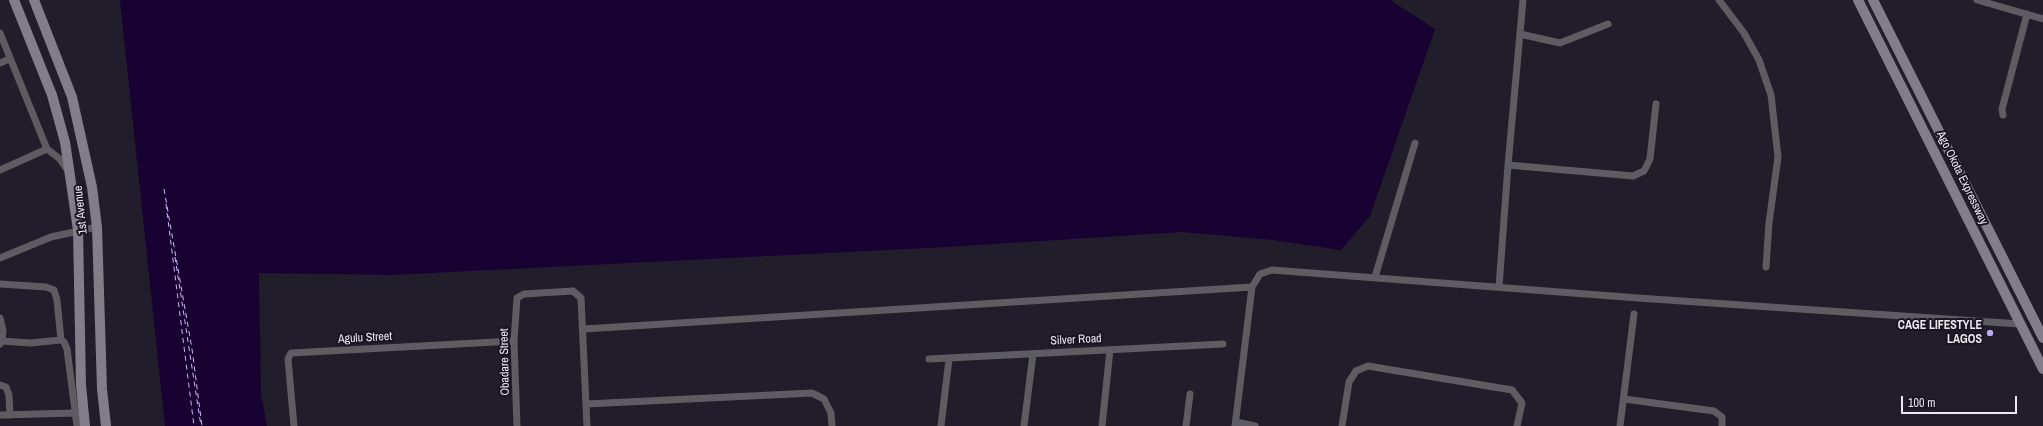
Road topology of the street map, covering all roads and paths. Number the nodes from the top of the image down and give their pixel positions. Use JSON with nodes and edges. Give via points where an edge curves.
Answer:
{"nodes":[{"id":1,"x":14,"y":0,"type":"edge"},
{"id":2,"x":34,"y":0,"type":"edge"},
{"id":3,"x":1523,"y":0,"type":"edge"},
{"id":4,"x":1719,"y":0,"type":"edge"},
{"id":5,"x":1858,"y":0,"type":"edge"},
{"id":6,"x":1873,"y":0,"type":"edge"},
{"id":7,"x":1977,"y":0,"type":"edge"},
{"id":8,"x":2027,"y":14,"type":"junction"},
{"id":9,"x":2043,"y":19,"type":"edge"},
{"id":10,"x":1608,"y":24,"type":"dead end"},
{"id":11,"x":0,"y":33,"type":"edge"},
{"id":12,"x":1520,"y":34,"type":"junction"},
{"id":13,"x":9,"y":59,"type":"junction"},
{"id":14,"x":0,"y":63,"type":"edge"},
{"id":15,"x":1656,"y":104,"type":"dead end"},
{"id":16,"x":2003,"y":115,"type":"dead end"},
{"id":17,"x":1415,"y":143,"type":"dead end"},
{"id":18,"x":46,"y":149,"type":"junction"},
{"id":19,"x":1508,"y":165,"type":"junction"},
{"id":20,"x":0,"y":170,"type":"edge"},
{"id":21,"x":69,"y":171,"type":"junction"},
{"id":22,"x":97,"y":227,"type":"junction"},
{"id":23,"x":78,"y":230,"type":"junction"},
{"id":24,"x":0,"y":258,"type":"edge"},
{"id":25,"x":1766,"y":267,"type":"dead end"},
{"id":26,"x":1375,"y":277,"type":"junction"},
{"id":27,"x":0,"y":284,"type":"edge"},
{"id":28,"x":1252,"y":287,"type":"junction"},
{"id":29,"x":1499,"y":287,"type":"junction"},
{"id":30,"x":1634,"y":314,"type":"dead end"},
{"id":31,"x":0,"y":318,"type":"edge"},
{"id":32,"x":2020,"y":324,"type":"junction"},
{"id":33,"x":584,"y":329,"type":"junction"},
{"id":34,"x":2043,"y":338,"type":"edge"},
{"id":35,"x":61,"y":340,"type":"junction"},
{"id":36,"x":514,"y":341,"type":"junction"},
{"id":37,"x":1,"y":342,"type":"edge"},
{"id":38,"x":1223,"y":344,"type":"dead end"},
{"id":39,"x":1110,"y":350,"type":"junction"},
{"id":40,"x":1033,"y":354,"type":"junction"},
{"id":41,"x":929,"y":359,"type":"dead end"},
{"id":42,"x":949,"y":359,"type":"junction"},
{"id":43,"x":2043,"y":369,"type":"edge"},
{"id":44,"x":0,"y":385,"type":"edge"},
{"id":45,"x":1190,"y":394,"type":"dead end"},
{"id":46,"x":1624,"y":399,"type":"junction"},
{"id":47,"x":586,"y":404,"type":"junction"},
{"id":48,"x":75,"y":413,"type":"junction"},
{"id":49,"x":0,"y":415,"type":"edge"},
{"id":50,"x":10,"y":415,"type":"junction"},
{"id":51,"x":1236,"y":424,"type":"edge"},
{"id":52,"x":76,"y":426,"type":"edge"},
{"id":53,"x":84,"y":426,"type":"edge"},
{"id":54,"x":106,"y":426,"type":"edge"},
{"id":55,"x":294,"y":426,"type":"edge"},
{"id":56,"x":517,"y":426,"type":"edge"},
{"id":57,"x":586,"y":426,"type":"edge"},
{"id":58,"x":832,"y":426,"type":"edge"},
{"id":59,"x":941,"y":426,"type":"edge"},
{"id":60,"x":1024,"y":426,"type":"edge"},
{"id":61,"x":1102,"y":426,"type":"edge"},
{"id":62,"x":1186,"y":426,"type":"edge"},
{"id":63,"x":1255,"y":426,"type":"edge"},
{"id":64,"x":1342,"y":426,"type":"edge"},
{"id":65,"x":1517,"y":426,"type":"edge"},
{"id":66,"x":1620,"y":426,"type":"edge"},
{"id":67,"x":1722,"y":426,"type":"edge"}],
"edges":[{"from":1,"to":21,"type":"main road","name":"1st Avenue","via":[[52,95],[65,142]]},
{"from":2,"to":22,"type":"main road","name":"1st Avenue","via":[[72,97],[86,154]]},
{"from":3,"to":12,"type":"street"},
{"from":4,"to":25,"type":"street","via":[[1744,33],[1759,60],[1771,95],[1778,157]]},
{"from":5,"to":32,"type":"main road","name":"Ago Okota Expressway"},
{"from":6,"to":34,"type":"main road","name":"Ago Okota Expressway"},
{"from":7,"to":8,"type":"street"},
{"from":8,"to":9,"type":"street"},
{"from":8,"to":16,"type":"street","via":[[2002,108]]},
{"from":10,"to":12,"type":"street","via":[[1560,43]]},
{"from":11,"to":13,"type":"street"},
{"from":12,"to":19,"type":"street"},
{"from":13,"to":14,"type":"street"},
{"from":13,"to":18,"type":"street"},
{"from":15,"to":19,"type":"street","via":[[1650,159],[1644,171],[1633,176]]},
{"from":17,"to":26,"type":"street"},
{"from":18,"to":20,"type":"street"},
{"from":18,"to":21,"type":"street","via":[[60,159]]},
{"from":19,"to":29,"type":"street"},
{"from":21,"to":23,"type":"main road","name":"1st Avenue"},
{"from":22,"to":23,"type":"street"},
{"from":22,"to":54,"type":"main road","name":"1st Avenue","via":[[102,389]]},
{"from":23,"to":24,"type":"street","via":[[51,237]]},
{"from":23,"to":53,"type":"main road","name":"1st Avenue","via":[[80,385]]},
{"from":26,"to":28,"type":"street","via":[[1272,270],[1260,274]]},
{"from":26,"to":29,"type":"street"},
{"from":27,"to":35,"type":"street","via":[[46,286],[54,290]]},
{"from":28,"to":33,"type":"street"},
{"from":28,"to":51,"type":"street"},
{"from":29,"to":32,"type":"street"},
{"from":30,"to":46,"type":"street"},
{"from":31,"to":37,"type":"street","via":[[3,330]]},
{"from":32,"to":43,"type":"main road","name":"Ago Okota Expressway"},
{"from":33,"to":36,"type":"street","name":"Obadare Street","via":[[581,298],[573,291],[524,294],[517,298]]},
{"from":33,"to":47,"type":"street"},
{"from":35,"to":37,"type":"street"},
{"from":35,"to":48,"type":"street","via":[[67,349]]},
{"from":36,"to":55,"type":"street","name":"Agulu Street","via":[[291,354],[288,360]]},
{"from":36,"to":56,"type":"street","name":"Obadare Street"},
{"from":38,"to":39,"type":"street","name":"Silver Road"},
{"from":39,"to":40,"type":"street","name":"Silver Road"},
{"from":39,"to":61,"type":"street"},
{"from":40,"to":42,"type":"street","name":"Silver Road"},
{"from":40,"to":60,"type":"street"},
{"from":41,"to":42,"type":"street","name":"Silver Road"},
{"from":42,"to":59,"type":"street"},
{"from":44,"to":50,"type":"street","via":[[6,387],[9,395]]},
{"from":45,"to":62,"type":"street"},
{"from":46,"to":66,"type":"street"},
{"from":46,"to":67,"type":"street","via":[[1714,411],[1722,416]]},
{"from":47,"to":57,"type":"street"},
{"from":47,"to":58,"type":"street","via":[[812,393],[824,399],[831,413]]},
{"from":48,"to":50,"type":"street"},
{"from":48,"to":52,"type":"street"},
{"from":49,"to":50,"type":"street"},
{"from":51,"to":63,"type":"street"},
{"from":64,"to":65,"type":"street","via":[[1349,382],[1356,371],[1368,366],[1512,390],[1522,402]]}]}
